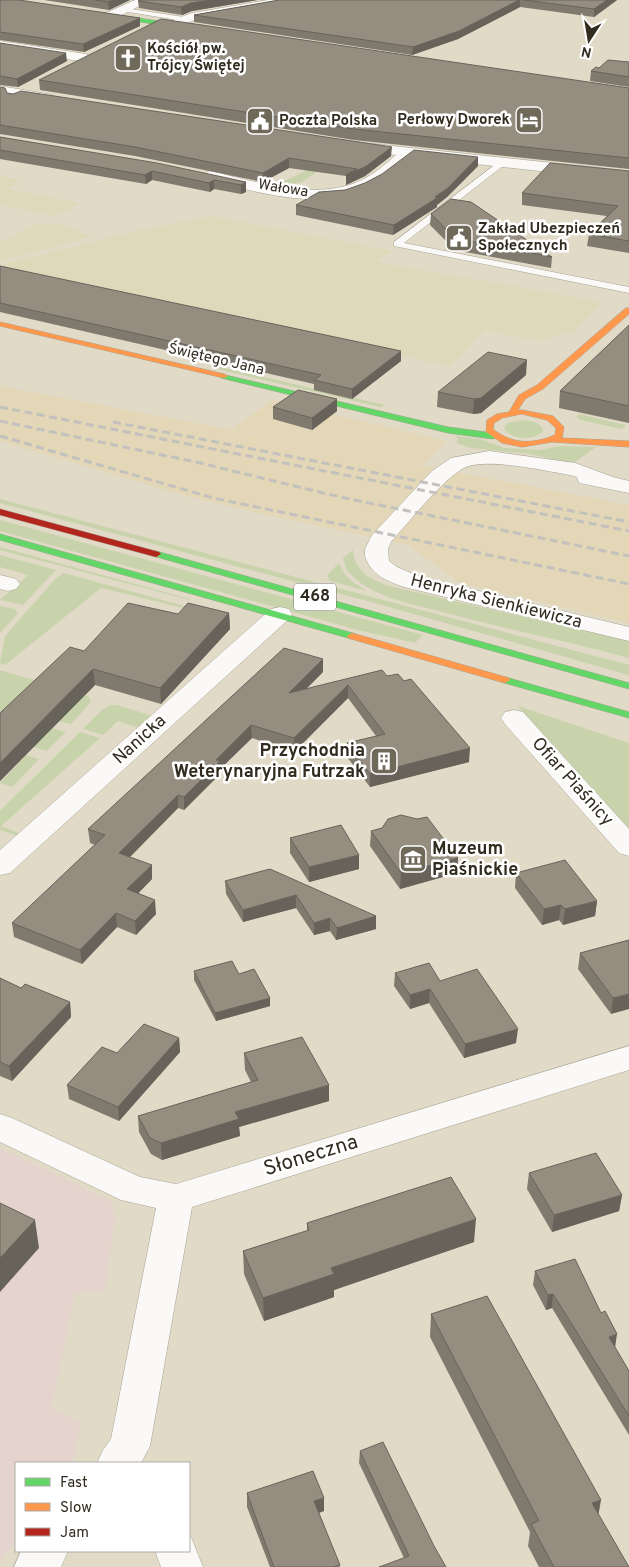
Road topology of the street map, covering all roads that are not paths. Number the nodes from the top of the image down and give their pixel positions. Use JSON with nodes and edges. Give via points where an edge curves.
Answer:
{"nodes":[{"id":1,"x":145,"y":0,"type":"edge"},
{"id":2,"x":289,"y":0,"type":"edge"},
{"id":3,"x":124,"y":10,"type":"junction"},
{"id":4,"x":92,"y":13,"type":"edge"},
{"id":5,"x":110,"y":16,"type":"junction"},
{"id":6,"x":184,"y":19,"type":"junction"},
{"id":7,"x":162,"y":28,"type":"junction"},
{"id":8,"x":204,"y":32,"type":"joint"},
{"id":9,"x":135,"y":34,"type":"edge"},
{"id":10,"x":0,"y":45,"type":"edge"},
{"id":11,"x":101,"y":51,"type":"edge"},
{"id":12,"x":86,"y":58,"type":"junction"},
{"id":13,"x":69,"y":67,"type":"edge"},
{"id":14,"x":8,"y":96,"type":"edge"},
{"id":15,"x":63,"y":101,"type":"edge"},
{"id":16,"x":344,"y":144,"type":"edge"},
{"id":17,"x":408,"y":153,"type":"junction"},
{"id":18,"x":455,"y":158,"type":"junction"},
{"id":19,"x":504,"y":162,"type":"junction"},
{"id":20,"x":488,"y":168,"type":"dead end"},
{"id":21,"x":198,"y":174,"type":"edge"},
{"id":22,"x":629,"y":176,"type":"edge"},
{"id":23,"x":342,"y":192,"type":"junction"},
{"id":24,"x":357,"y":200,"type":"edge"},
{"id":25,"x":629,"y":290,"type":"edge"},
{"id":26,"x":629,"y":310,"type":"edge"},
{"id":27,"x":0,"y":324,"type":"edge"},
{"id":28,"x":541,"y":402,"type":"junction"},
{"id":29,"x":512,"y":413,"type":"junction"},
{"id":30,"x":480,"y":422,"type":"junction"},
{"id":31,"x":425,"y":423,"type":"junction"},
{"id":32,"x":569,"y":428,"type":"junction"},
{"id":33,"x":493,"y":436,"type":"junction"},
{"id":34,"x":554,"y":440,"type":"junction"},
{"id":35,"x":629,"y":440,"type":"edge"},
{"id":36,"x":629,"y":444,"type":"edge"},
{"id":37,"x":629,"y":487,"type":"edge"},
{"id":38,"x":0,"y":512,"type":"edge"},
{"id":39,"x":0,"y":537,"type":"edge"},
{"id":40,"x":280,"y":614,"type":"junction"},
{"id":41,"x":629,"y":634,"type":"edge"},
{"id":42,"x":629,"y":686,"type":"edge"},
{"id":43,"x":629,"y":715,"type":"edge"},
{"id":44,"x":514,"y":718,"type":"dead end"},
{"id":45,"x":629,"y":847,"type":"edge"},
{"id":46,"x":0,"y":866,"type":"edge"},
{"id":47,"x":629,"y":1058,"type":"edge"},
{"id":48,"x":0,"y":1128,"type":"edge"},
{"id":49,"x":176,"y":1198,"type":"junction"},
{"id":50,"x":128,"y":1458,"type":"edge"},
{"id":51,"x":46,"y":1552,"type":"edge"},
{"id":52,"x":176,"y":1552,"type":"edge"},
{"id":53,"x":35,"y":1567,"type":"edge"},
{"id":54,"x":182,"y":1567,"type":"edge"}],
"edges":[{"from":1,"to":3,"type":"street"},
{"from":2,"to":6,"type":"street"},
{"from":3,"to":5,"type":"street"},
{"from":3,"to":6,"type":"lane"},
{"from":4,"to":5,"type":"street"},
{"from":5,"to":7,"type":"street"},
{"from":6,"to":7,"type":"street"},
{"from":7,"to":8,"type":"street"},
{"from":7,"to":8,"type":"street"},
{"from":7,"to":9,"type":"street"},
{"from":10,"to":12,"type":"street"},
{"from":11,"to":12,"type":"street"},
{"from":12,"to":13,"type":"street"},
{"from":14,"to":15,"type":"street","via":[[35,91]]},
{"from":16,"to":17,"type":"street"},
{"from":17,"to":18,"type":"street"},
{"from":17,"to":23,"type":"street","name":"Wałowa","via":[[368,183]]},
{"from":18,"to":19,"type":"street"},
{"from":18,"to":20,"type":"street"},
{"from":19,"to":22,"type":"street"},
{"from":19,"to":25,"type":"lane","via":[[397,244]]},
{"from":21,"to":23,"type":"street","name":"Wałowa","via":[[304,193]]},
{"from":23,"to":24,"type":"street"},
{"from":26,"to":28,"type":"street"},
{"from":27,"to":31,"type":"street","name":"Świętego Jana"},
{"from":28,"to":29,"type":"street"},
{"from":28,"to":29,"type":"street","via":[[522,397]]},
{"from":28,"to":32,"type":"street","via":[[550,418]]},
{"from":29,"to":30,"type":"street","name":"Świętego Jana"},
{"from":30,"to":31,"type":"street","name":"Świętego Jana"},
{"from":30,"to":33,"type":"street","via":[[488,426]]},
{"from":31,"to":33,"type":"street","name":"Świętego Jana","via":[[448,430]]},
{"from":32,"to":34,"type":"street"},
{"from":32,"to":35,"type":"street"},
{"from":33,"to":34,"type":"street","name":"Świętego Jana","via":[[522,445]]},
{"from":34,"to":36,"type":"street","name":"Świętego Jana"},
{"from":37,"to":41,"type":"street","name":"Henryka Sienkiewicza","via":[[567,475],[542,465],[489,457],[458,462],[440,476],[380,540],[375,555],[378,563],[392,574],[412,582]]},
{"from":38,"to":42,"type":"street","number":"468"},
{"from":39,"to":40,"type":"street","number":"468"},
{"from":40,"to":43,"type":"street","number":"468"},
{"from":40,"to":46,"type":"street","name":"Nanicka"},
{"from":44,"to":45,"type":"street","name":"Ofiar Piaśnicy"},
{"from":47,"to":49,"type":"street","name":"Słoneczna"},
{"from":48,"to":49,"type":"street","name":"Słoneczna","via":[[134,1190]]},
{"from":49,"to":50,"type":"street"},
{"from":51,"to":53,"type":"street"},
{"from":52,"to":54,"type":"street"}]}
